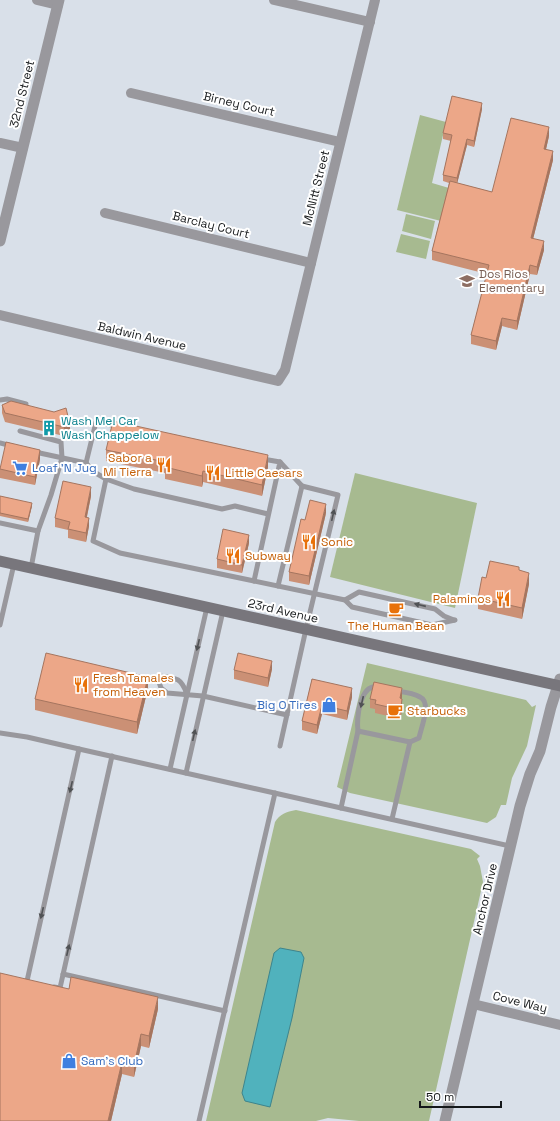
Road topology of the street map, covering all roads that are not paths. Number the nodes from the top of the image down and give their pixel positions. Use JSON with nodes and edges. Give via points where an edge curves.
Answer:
{"nodes":[{"id":1,"x":37,"y":0,"type":"edge"},
{"id":2,"x":274,"y":0,"type":"edge"},
{"id":3,"x":375,"y":0,"type":"edge"},
{"id":4,"x":58,"y":3,"type":"edge"},
{"id":5,"x":370,"y":22,"type":"junction"},
{"id":6,"x":131,"y":93,"type":"dead end"},
{"id":7,"x":340,"y":142,"type":"junction"},
{"id":8,"x":0,"y":143,"type":"edge"},
{"id":9,"x":22,"y":148,"type":"junction"},
{"id":10,"x":105,"y":213,"type":"dead end"},
{"id":11,"x":0,"y":241,"type":"edge"},
{"id":12,"x":311,"y":263,"type":"junction"},
{"id":13,"x":0,"y":316,"type":"edge"},
{"id":14,"x":278,"y":381,"type":"joint"},
{"id":15,"x":0,"y":400,"type":"edge"},
{"id":16,"x":26,"y":404,"type":"edge"},
{"id":17,"x":126,"y":429,"type":"edge"},
{"id":18,"x":20,"y":431,"type":"dead end"},
{"id":19,"x":0,"y":443,"type":"edge"},
{"id":20,"x":16,"y":447,"type":"edge"},
{"id":21,"x":31,"y":451,"type":"edge"},
{"id":22,"x":257,"y":457,"type":"edge"},
{"id":23,"x":62,"y":458,"type":"junction"},
{"id":24,"x":280,"y":462,"type":"junction"},
{"id":25,"x":86,"y":463,"type":"junction"},
{"id":26,"x":106,"y":479,"type":"junction"},
{"id":27,"x":302,"y":486,"type":"junction"},
{"id":28,"x":268,"y":514,"type":"junction"},
{"id":29,"x":0,"y":523,"type":"edge"},
{"id":30,"x":38,"y":531,"type":"junction"},
{"id":31,"x":0,"y":561,"type":"edge"},
{"id":32,"x":14,"y":564,"type":"junction"},
{"id":33,"x":31,"y":568,"type":"junction"},
{"id":34,"x":254,"y":581,"type":"junction"},
{"id":35,"x":278,"y":586,"type":"junction"},
{"id":36,"x":314,"y":594,"type":"junction"},
{"id":37,"x":345,"y":600,"type":"junction"},
{"id":38,"x":207,"y":607,"type":"junction"},
{"id":39,"x":223,"y":611,"type":"junction"},
{"id":40,"x":0,"y":625,"type":"edge"},
{"id":41,"x":306,"y":629,"type":"junction"},
{"id":42,"x":559,"y":684,"type":"edge"},
{"id":43,"x":382,"y":688,"type":"edge"},
{"id":44,"x":390,"y":689,"type":"edge"},
{"id":45,"x":187,"y":694,"type":"junction"},
{"id":46,"x":203,"y":696,"type":"junction"},
{"id":47,"x":287,"y":715,"type":"junction"},
{"id":48,"x":358,"y":731,"type":"junction"},
{"id":49,"x":0,"y":733,"type":"edge"},
{"id":50,"x":410,"y":742,"type":"junction"},
{"id":51,"x":280,"y":746,"type":"dead end"},
{"id":52,"x":79,"y":749,"type":"junction"},
{"id":53,"x":112,"y":756,"type":"junction"},
{"id":54,"x":170,"y":769,"type":"junction"},
{"id":55,"x":186,"y":773,"type":"junction"},
{"id":56,"x":275,"y":793,"type":"junction"},
{"id":57,"x":341,"y":808,"type":"junction"},
{"id":58,"x":392,"y":819,"type":"junction"},
{"id":59,"x":510,"y":846,"type":"junction"},
{"id":60,"x":63,"y":974,"type":"junction"},
{"id":61,"x":20,"y":979,"type":"edge"},
{"id":62,"x":27,"y":981,"type":"junction"},
{"id":63,"x":33,"y":982,"type":"edge"},
{"id":64,"x":46,"y":985,"type":"edge"},
{"id":65,"x":473,"y":1004,"type":"junction"},
{"id":66,"x":224,"y":1011,"type":"junction"},
{"id":67,"x":560,"y":1026,"type":"edge"},
{"id":68,"x":199,"y":1121,"type":"edge"},
{"id":69,"x":445,"y":1121,"type":"edge"}],
"edges":[{"from":1,"to":4,"type":"street"},
{"from":2,"to":5,"type":"street"},
{"from":3,"to":5,"type":"street","name":"McNitt Street"},
{"from":4,"to":9,"type":"street","name":"32nd Street"},
{"from":5,"to":7,"type":"street","name":"McNitt Street"},
{"from":6,"to":7,"type":"street","name":"Birney Court"},
{"from":7,"to":12,"type":"street","name":"McNitt Street"},
{"from":8,"to":9,"type":"street"},
{"from":9,"to":11,"type":"street","name":"32nd Street"},
{"from":10,"to":12,"type":"street","name":"Barclay Court"},
{"from":12,"to":14,"type":"street","name":"McNitt Street","via":[[285,370]]},
{"from":13,"to":14,"type":"street","name":"Baldwin Avenue"},
{"from":15,"to":16,"type":"lane","via":[[7,399]]},
{"from":17,"to":25,"type":"lane","via":[[96,422]]},
{"from":18,"to":23,"type":"lane","via":[[61,442]]},
{"from":19,"to":20,"type":"lane"},
{"from":21,"to":23,"type":"lane"},
{"from":22,"to":24,"type":"lane"},
{"from":23,"to":25,"type":"lane"},
{"from":23,"to":30,"type":"lane","via":[[52,495]]},
{"from":24,"to":27,"type":"lane"},
{"from":24,"to":28,"type":"lane"},
{"from":25,"to":26,"type":"lane","via":[[94,472]]},
{"from":26,"to":28,"type":"lane","via":[[134,489],[222,509],[235,506]]},
{"from":26,"to":34,"type":"lane","via":[[92,541],[120,553]]},
{"from":27,"to":35,"type":"lane"},
{"from":36,"to":27,"type":"lane","one_way":true,"via":[[338,495]]},
{"from":28,"to":34,"type":"lane"},
{"from":29,"to":30,"type":"lane"},
{"from":30,"to":33,"type":"lane"},
{"from":31,"to":32,"type":"main road","name":"23rd Avenue"},
{"from":32,"to":33,"type":"main road","name":"23rd Avenue"},
{"from":32,"to":40,"type":"lane"},
{"from":33,"to":38,"type":"main road","name":"23rd Avenue"},
{"from":34,"to":35,"type":"lane"},
{"from":35,"to":36,"type":"lane"},
{"from":36,"to":37,"type":"lane"},
{"from":36,"to":41,"type":"lane"},
{"from":37,"to":37,"type":"lane","one_way":true,"via":[[352,607],[432,625],[455,620],[435,609],[359,592]]},
{"from":38,"to":39,"type":"main road","name":"23rd Avenue"},
{"from":38,"to":45,"type":"lane","one_way":true},
{"from":39,"to":41,"type":"main road","name":"23rd Avenue"},
{"from":39,"to":46,"type":"lane"},
{"from":41,"to":42,"type":"main road","name":"23rd Avenue"},
{"from":41,"to":47,"type":"lane"},
{"from":42,"to":59,"type":"street","name":"Anchor Drive","via":[[540,751],[520,806]]},
{"from":43,"to":48,"type":"lane","one_way":true,"via":[[371,687],[363,695],[357,723]]},
{"from":44,"to":50,"type":"lane","via":[[419,696],[426,703],[418,738]]},
{"from":45,"to":45,"type":"lane","via":[[183,682],[160,676],[161,688],[167,693]]},
{"from":45,"to":46,"type":"lane"},
{"from":45,"to":54,"type":"lane"},
{"from":46,"to":47,"type":"lane"},
{"from":55,"to":46,"type":"lane","one_way":true},
{"from":47,"to":51,"type":"lane"},
{"from":48,"to":50,"type":"lane"},
{"from":48,"to":57,"type":"lane"},
{"from":49,"to":52,"type":"lane"},
{"from":50,"to":58,"type":"lane"},
{"from":52,"to":53,"type":"lane"},
{"from":52,"to":62,"type":"lane","one_way":true},
{"from":53,"to":54,"type":"lane"},
{"from":60,"to":53,"type":"lane","one_way":true},
{"from":54,"to":55,"type":"lane"},
{"from":55,"to":56,"type":"lane"},
{"from":56,"to":57,"type":"lane"},
{"from":56,"to":66,"type":"lane"},
{"from":57,"to":58,"type":"lane"},
{"from":58,"to":59,"type":"lane"},
{"from":59,"to":65,"type":"street","name":"Anchor Drive"},
{"from":60,"to":64,"type":"lane","via":[[60,988]]},
{"from":60,"to":66,"type":"lane"},
{"from":61,"to":62,"type":"lane"},
{"from":62,"to":63,"type":"lane"},
{"from":65,"to":67,"type":"street","name":"Cove Way"},
{"from":65,"to":69,"type":"street","name":"Anchor Drive"},
{"from":66,"to":68,"type":"lane"}]}
